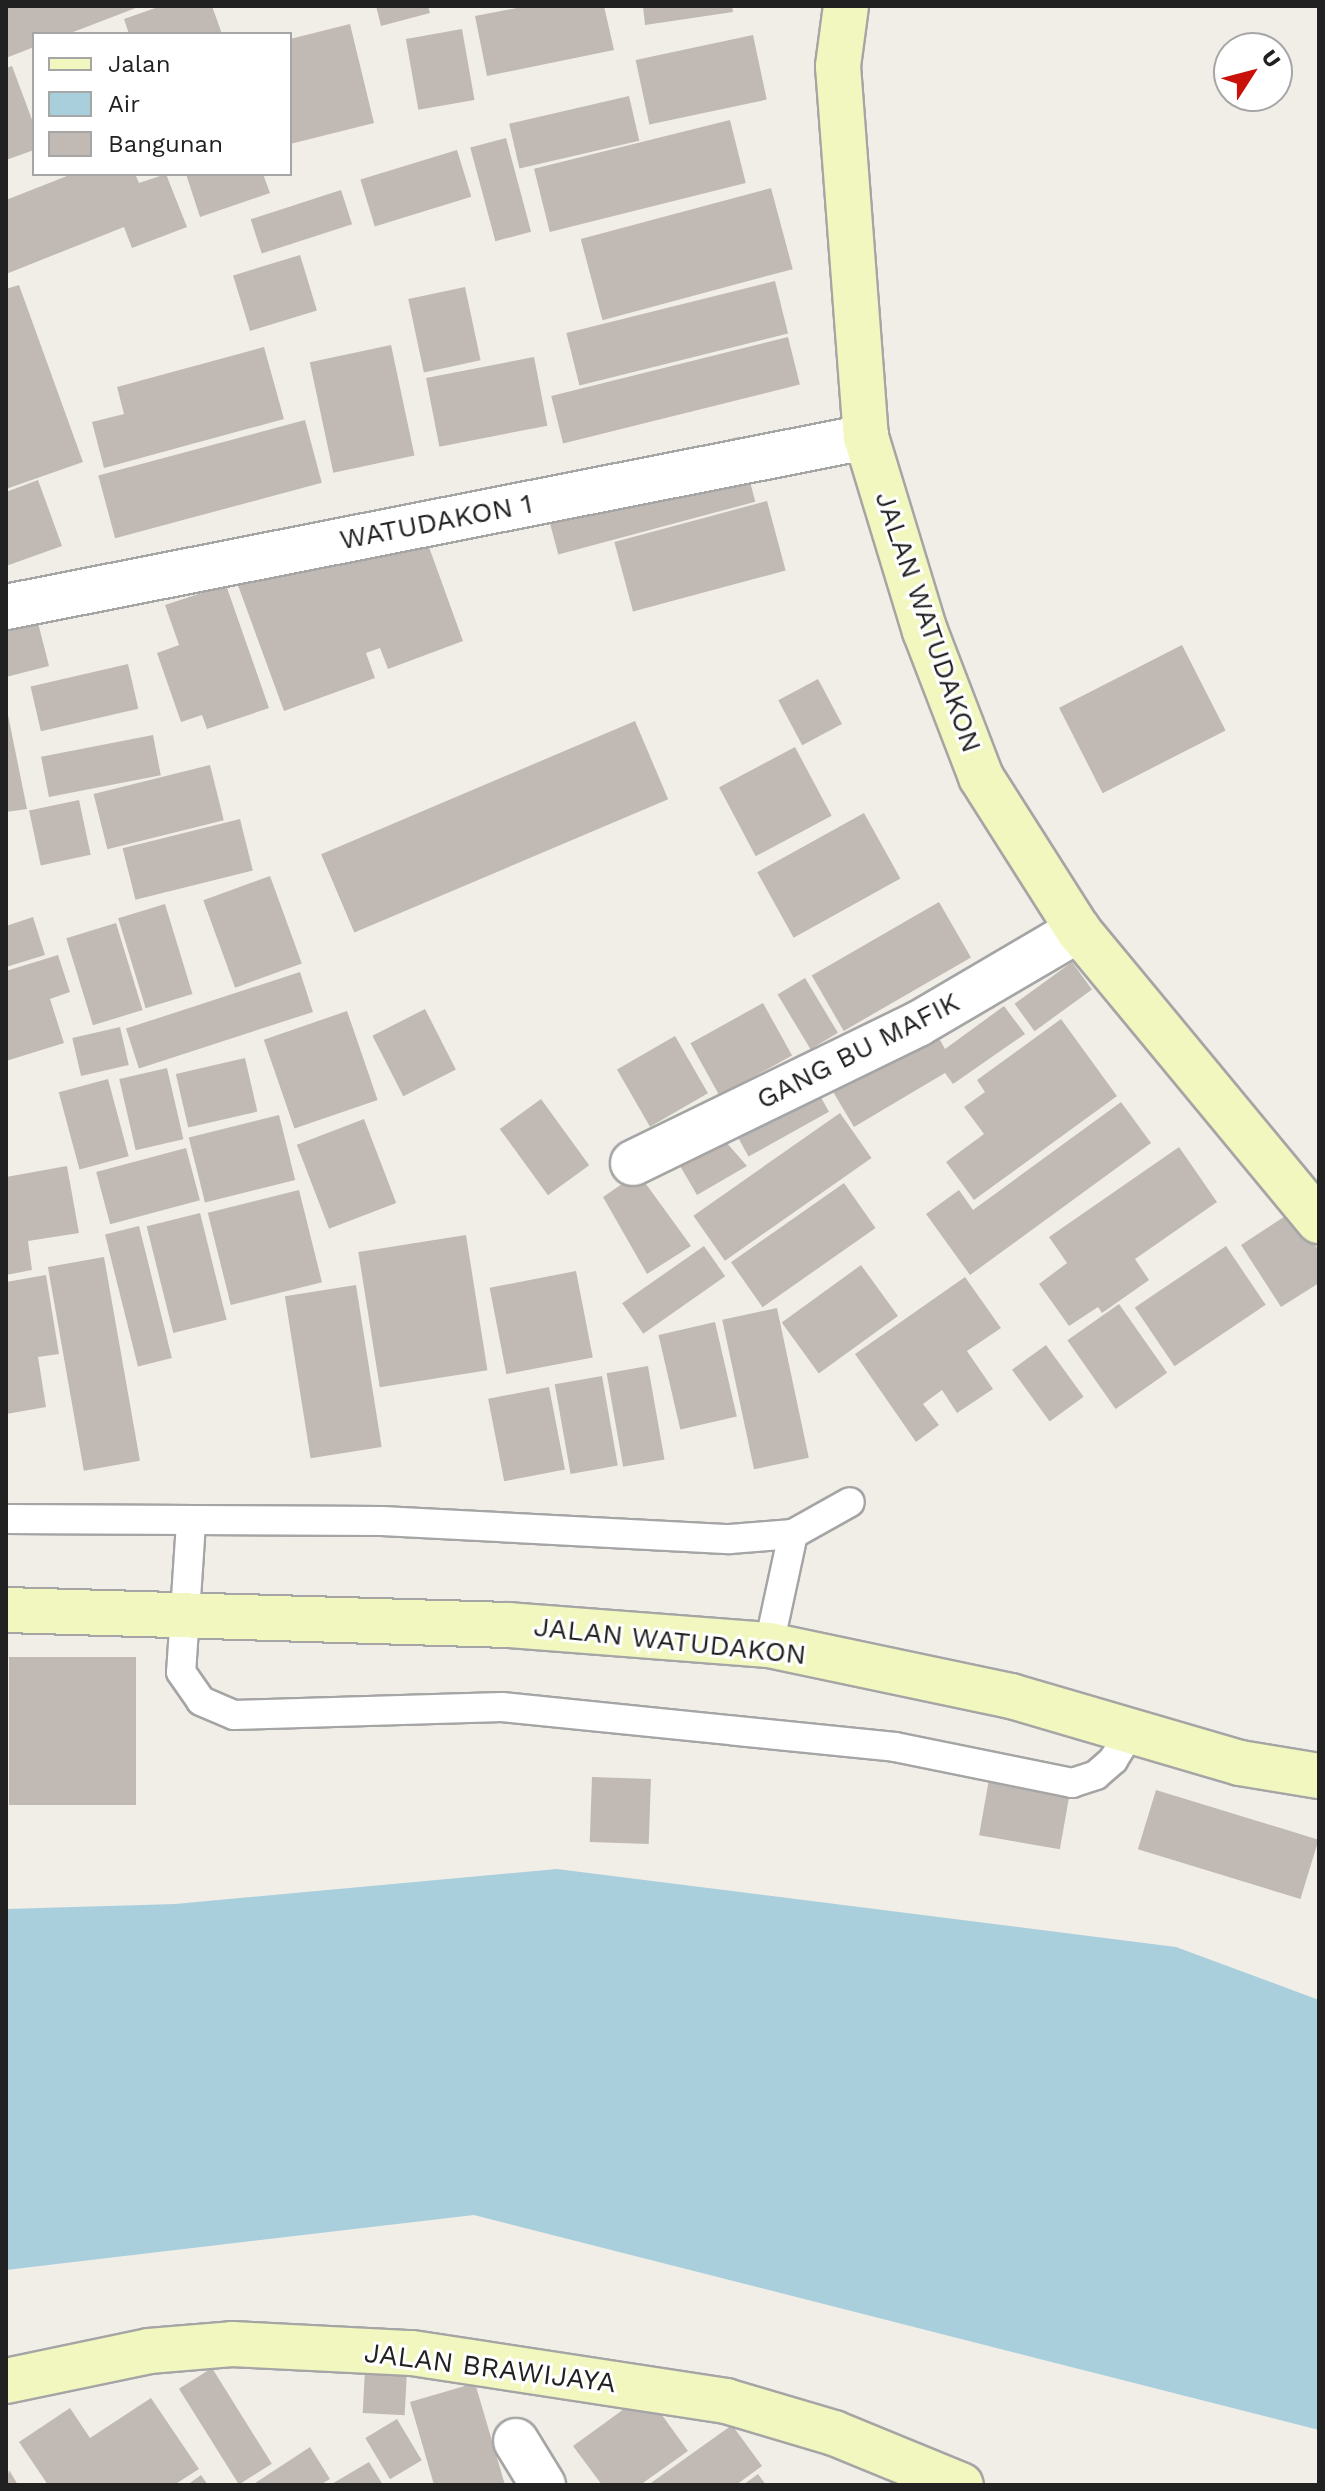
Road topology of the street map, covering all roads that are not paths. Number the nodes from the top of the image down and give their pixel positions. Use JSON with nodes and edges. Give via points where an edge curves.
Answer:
{"nodes":[{"id":1,"x":846,"y":6,"type":"edge"},
{"id":2,"x":866,"y":437,"type":"junction"},
{"id":3,"x":6,"y":607,"type":"edge"},
{"id":4,"x":1078,"y":930,"type":"junction"},
{"id":5,"x":633,"y":1163,"type":"dead end"},
{"id":6,"x":1319,"y":1221,"type":"edge"},
{"id":7,"x":850,"y":1502,"type":"dead end"},
{"id":8,"x":6,"y":1519,"type":"edge"},
{"id":9,"x":191,"y":1523,"type":"junction"},
{"id":10,"x":793,"y":1534,"type":"junction"},
{"id":11,"x":6,"y":1610,"type":"edge"},
{"id":12,"x":183,"y":1612,"type":"junction"},
{"id":13,"x":769,"y":1645,"type":"junction"},
{"id":14,"x":1132,"y":1729,"type":"junction"},
{"id":15,"x":1319,"y":1776,"type":"edge"},
{"id":16,"x":6,"y":2381,"type":"edge"},
{"id":17,"x":516,"y":2441,"type":"dead end"},
{"id":18,"x":543,"y":2485,"type":"edge"},
{"id":19,"x":961,"y":2485,"type":"edge"}],
"edges":[{"from":1,"to":2,"type":"main road","name":"JALAN WATUDAKON","via":[[838,66]]},
{"from":2,"to":3,"type":"street","name":"WATUDAKON 1"},
{"from":2,"to":4,"type":"main road","name":"JALAN WATUDAKON","via":[[925,631],[981,777]]},
{"from":4,"to":5,"type":"street","name":"GANG BU MAFIK","via":[[918,1024]]},
{"from":4,"to":6,"type":"main road","name":"JALAN WATUDAKON"},
{"from":7,"to":10,"type":"lane"},
{"from":8,"to":9,"type":"lane"},
{"from":9,"to":10,"type":"lane","via":[[382,1521],[730,1539]]},
{"from":9,"to":12,"type":"lane"},
{"from":10,"to":13,"type":"lane"},
{"from":11,"to":12,"type":"main road","name":"JALAN WATUDAKON"},
{"from":12,"to":13,"type":"main road","name":"JALAN WATUDAKON","via":[[509,1625]]},
{"from":12,"to":14,"type":"lane","via":[[181,1672],[201,1701],[234,1715],[502,1707],[895,1747],[1072,1783],[1096,1775],[1113,1760]]},
{"from":13,"to":14,"type":"main road","name":"JALAN WATUDAKON","via":[[1011,1696]]},
{"from":14,"to":15,"type":"main road","name":"JALAN WATUDAKON","via":[[1240,1763]]},
{"from":16,"to":19,"type":"main road","name":"JALAN BRAWIJAYA","via":[[149,2351],[232,2344],[412,2353],[726,2401],[834,2433]]},
{"from":17,"to":18,"type":"street"}]}
